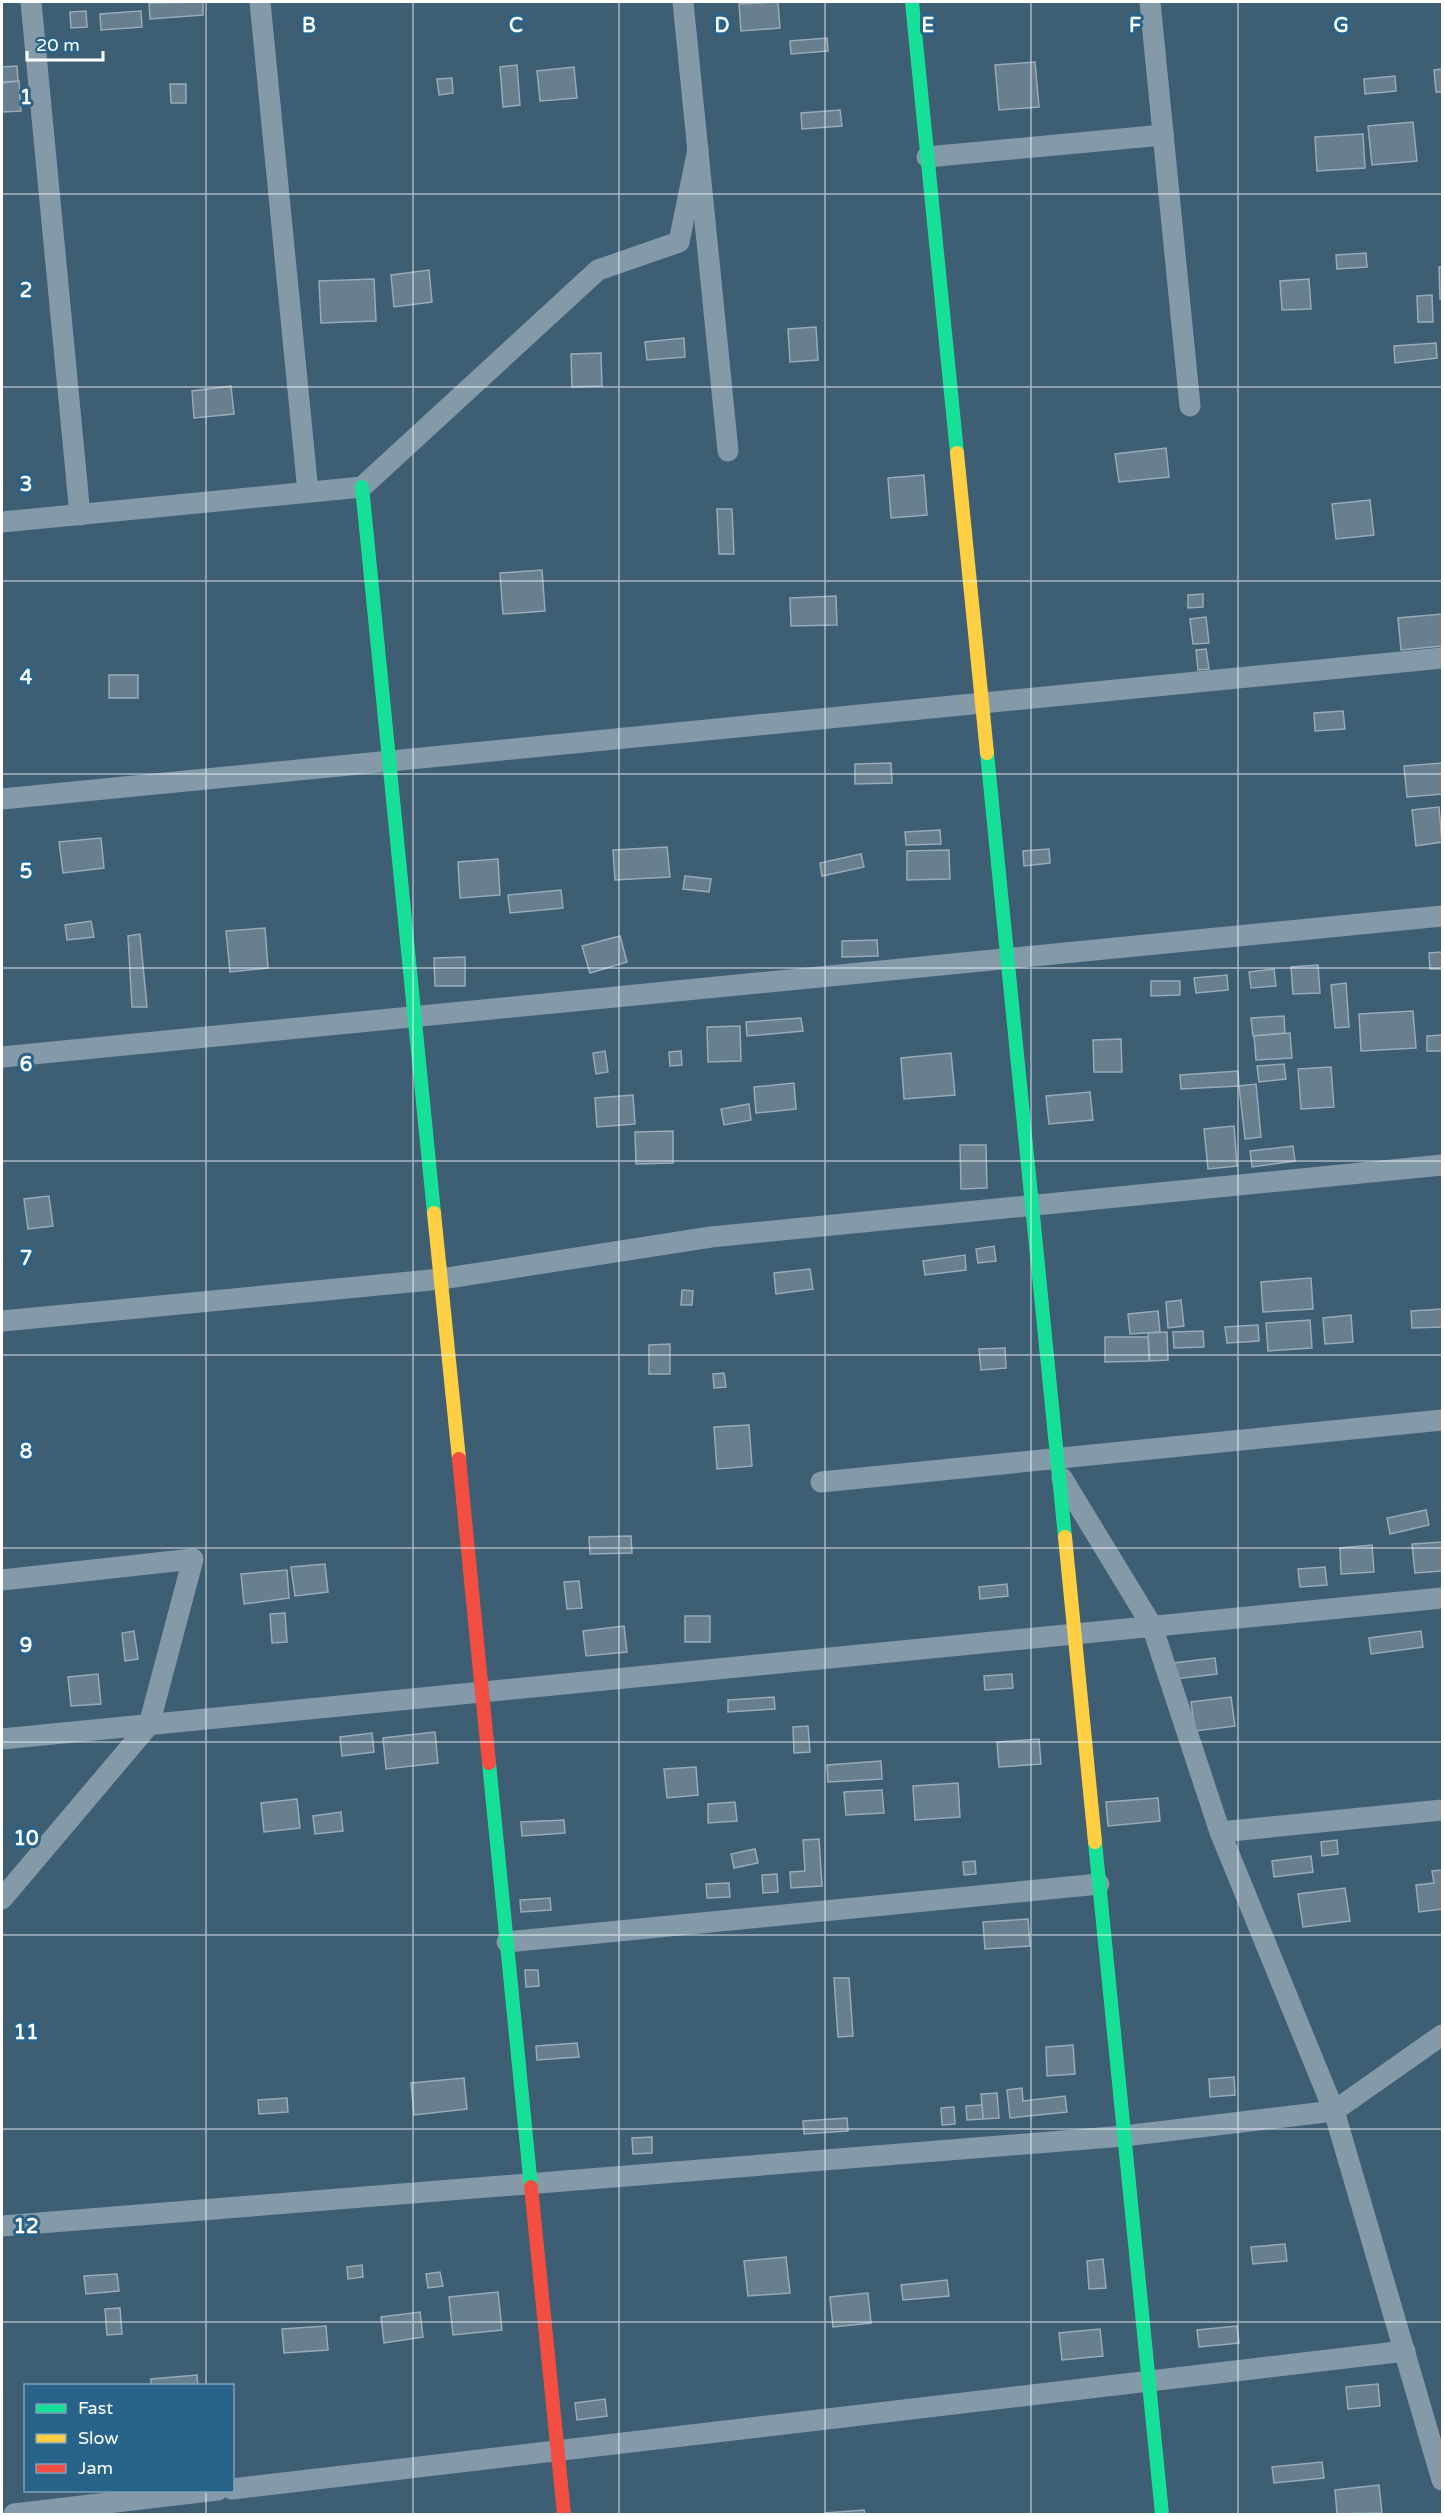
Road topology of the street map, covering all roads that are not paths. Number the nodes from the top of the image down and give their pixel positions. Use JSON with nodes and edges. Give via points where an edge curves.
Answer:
{"nodes":[{"id":1,"x":31,"y":2,"type":"edge"},
{"id":2,"x":260,"y":2,"type":"edge"},
{"id":3,"x":683,"y":2,"type":"edge"},
{"id":4,"x":912,"y":2,"type":"edge"},
{"id":5,"x":1150,"y":2,"type":"edge"},
{"id":6,"x":1162,"y":135,"type":"junction"},
{"id":7,"x":698,"y":149,"type":"junction"},
{"id":8,"x":927,"y":158,"type":"junction"},
{"id":9,"x":1190,"y":406,"type":"dead end"},
{"id":10,"x":728,"y":451,"type":"dead end"},
{"id":11,"x":363,"y":487,"type":"junction"},
{"id":12,"x":308,"y":492,"type":"junction"},
{"id":13,"x":80,"y":515,"type":"junction"},
{"id":14,"x":2,"y":522,"type":"edge"},
{"id":15,"x":1443,"y":658,"type":"edge"},
{"id":16,"x":982,"y":703,"type":"junction"},
{"id":17,"x":390,"y":761,"type":"junction"},
{"id":18,"x":2,"y":799,"type":"edge"},
{"id":19,"x":1443,"y":916,"type":"edge"},
{"id":20,"x":1007,"y":959,"type":"junction"},
{"id":21,"x":415,"y":1017,"type":"junction"},
{"id":22,"x":2,"y":1058,"type":"edge"},
{"id":23,"x":1443,"y":1165,"type":"edge"},
{"id":24,"x":1031,"y":1206,"type":"junction"},
{"id":25,"x":441,"y":1279,"type":"junction"},
{"id":26,"x":2,"y":1321,"type":"edge"},
{"id":27,"x":1443,"y":1420,"type":"edge"},
{"id":28,"x":1057,"y":1465,"type":"junction"},
{"id":29,"x":821,"y":1482,"type":"dead end"},
{"id":30,"x":2,"y":1580,"type":"edge"},
{"id":31,"x":1443,"y":1598,"type":"edge"},
{"id":32,"x":1152,"y":1626,"type":"junction"},
{"id":33,"x":1074,"y":1634,"type":"junction"},
{"id":34,"x":482,"y":1692,"type":"junction"},
{"id":35,"x":149,"y":1725,"type":"junction"},
{"id":36,"x":2,"y":1739,"type":"edge"},
{"id":37,"x":1443,"y":1810,"type":"edge"},
{"id":38,"x":1220,"y":1832,"type":"junction"},
{"id":39,"x":1099,"y":1884,"type":"junction"},
{"id":40,"x":2,"y":1899,"type":"edge"},
{"id":41,"x":507,"y":1942,"type":"junction"},
{"id":42,"x":1443,"y":2035,"type":"edge"},
{"id":43,"x":1334,"y":2111,"type":"junction"},
{"id":44,"x":1124,"y":2136,"type":"junction"},
{"id":45,"x":531,"y":2184,"type":"junction"},
{"id":46,"x":2,"y":2226,"type":"edge"},
{"id":47,"x":1405,"y":2351,"type":"junction"},
{"id":48,"x":1149,"y":2381,"type":"junction"},
{"id":49,"x":558,"y":2451,"type":"junction"},
{"id":50,"x":1441,"y":2468,"type":"edge"},
{"id":51,"x":234,"y":2489,"type":"edge"},
{"id":52,"x":201,"y":2492,"type":"edge"},
{"id":53,"x":14,"y":2514,"type":"edge"},
{"id":54,"x":564,"y":2514,"type":"edge"},
{"id":55,"x":1162,"y":2514,"type":"edge"}],
"edges":[{"from":1,"to":13,"type":"street"},
{"from":2,"to":12,"type":"street"},
{"from":3,"to":7,"type":"street"},
{"from":4,"to":8,"type":"street"},
{"from":5,"to":6,"type":"street"},
{"from":6,"to":8,"type":"street"},
{"from":6,"to":9,"type":"street"},
{"from":7,"to":10,"type":"street"},
{"from":7,"to":11,"type":"street","via":[[679,242],[598,270]]},
{"from":8,"to":16,"type":"street"},
{"from":11,"to":12,"type":"street"},
{"from":11,"to":17,"type":"street"},
{"from":12,"to":13,"type":"street"},
{"from":13,"to":14,"type":"street"},
{"from":15,"to":16,"type":"street"},
{"from":16,"to":17,"type":"street"},
{"from":16,"to":20,"type":"street"},
{"from":17,"to":18,"type":"street"},
{"from":17,"to":21,"type":"street"},
{"from":19,"to":20,"type":"street"},
{"from":20,"to":21,"type":"street"},
{"from":20,"to":24,"type":"street"},
{"from":21,"to":22,"type":"street"},
{"from":21,"to":25,"type":"street"},
{"from":23,"to":24,"type":"street"},
{"from":24,"to":25,"type":"street","via":[[711,1237]]},
{"from":24,"to":28,"type":"street"},
{"from":25,"to":26,"type":"street"},
{"from":25,"to":34,"type":"street"},
{"from":27,"to":28,"type":"street"},
{"from":28,"to":29,"type":"street"},
{"from":28,"to":32,"type":"street"},
{"from":28,"to":33,"type":"street"},
{"from":30,"to":35,"type":"street","via":[[193,1558]]},
{"from":31,"to":32,"type":"street"},
{"from":32,"to":33,"type":"street"},
{"from":32,"to":38,"type":"street"},
{"from":33,"to":34,"type":"street"},
{"from":33,"to":39,"type":"street"},
{"from":34,"to":35,"type":"street"},
{"from":34,"to":41,"type":"street"},
{"from":35,"to":36,"type":"street"},
{"from":35,"to":40,"type":"street"},
{"from":37,"to":38,"type":"street"},
{"from":38,"to":43,"type":"street"},
{"from":39,"to":41,"type":"street"},
{"from":39,"to":44,"type":"street"},
{"from":41,"to":45,"type":"street"},
{"from":42,"to":43,"type":"street"},
{"from":43,"to":44,"type":"street"},
{"from":43,"to":47,"type":"street"},
{"from":44,"to":45,"type":"street"},
{"from":44,"to":48,"type":"street"},
{"from":45,"to":46,"type":"street"},
{"from":45,"to":49,"type":"street"},
{"from":47,"to":48,"type":"street"},
{"from":47,"to":50,"type":"street"},
{"from":48,"to":49,"type":"street"},
{"from":48,"to":55,"type":"street"},
{"from":49,"to":51,"type":"street"},
{"from":49,"to":54,"type":"street"},
{"from":52,"to":53,"type":"street"}]}
